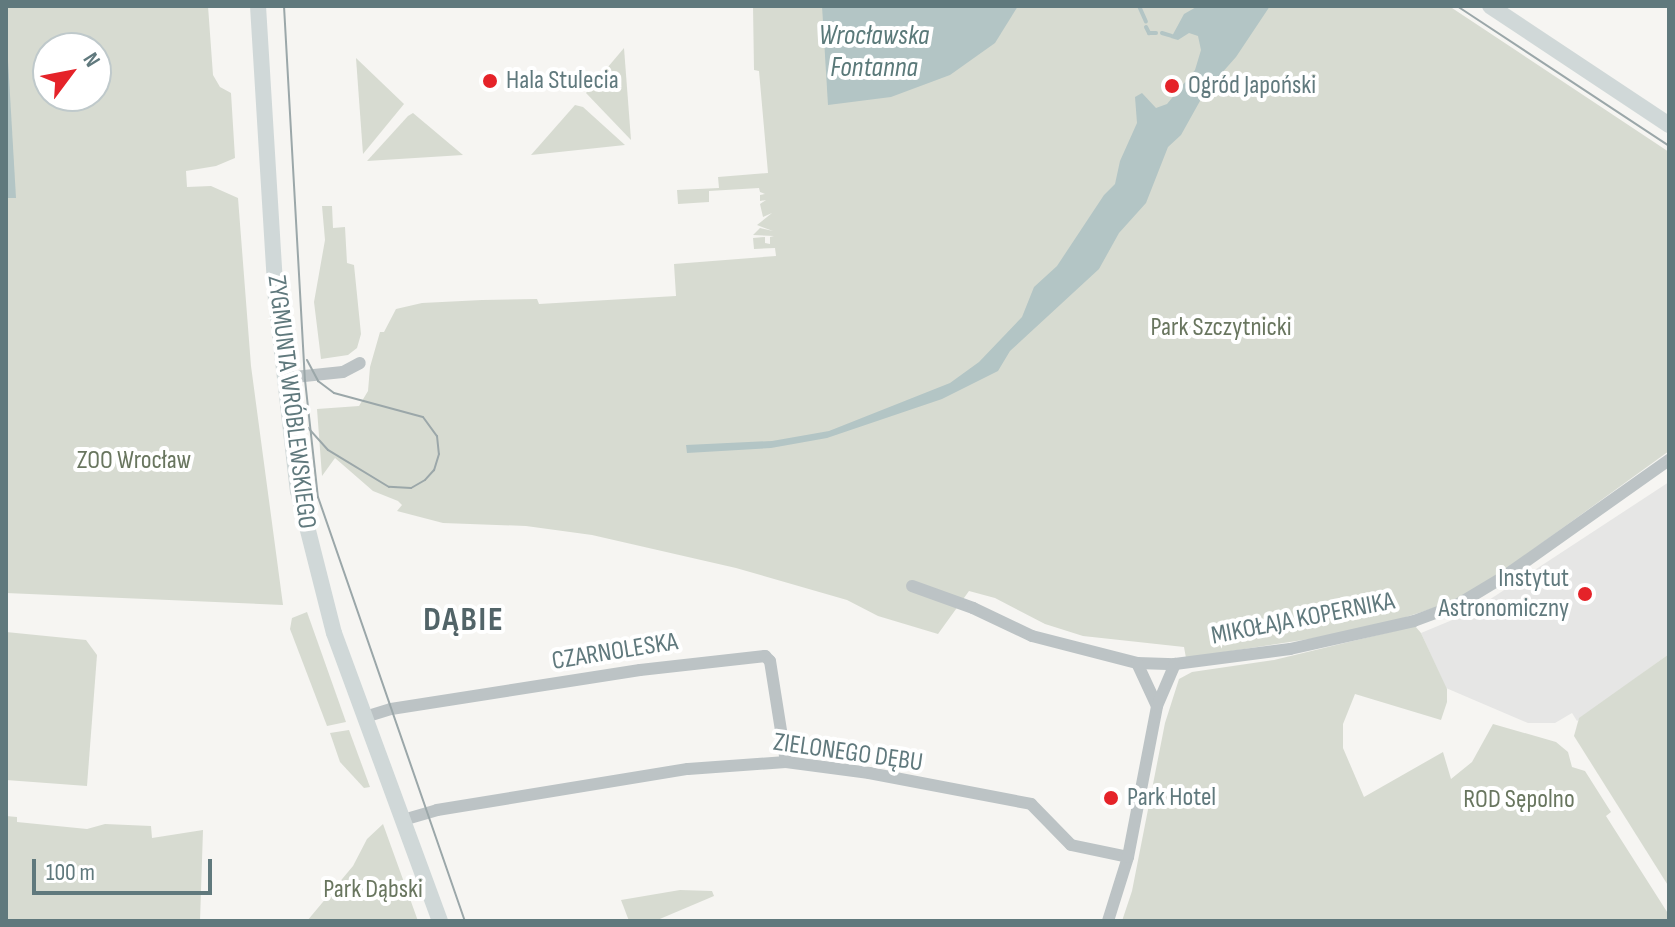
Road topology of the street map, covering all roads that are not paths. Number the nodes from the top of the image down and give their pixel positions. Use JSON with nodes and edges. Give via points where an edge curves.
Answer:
{"nodes":[{"id":1,"x":258,"y":6,"type":"edge"},
{"id":2,"x":1490,"y":6,"type":"edge"},
{"id":3,"x":1669,"y":125,"type":"edge"},
{"id":4,"x":360,"y":363,"type":"dead end"},
{"id":5,"x":285,"y":378,"type":"junction"},
{"id":6,"x":1669,"y":460,"type":"edge"},
{"id":7,"x":912,"y":586,"type":"dead end"},
{"id":8,"x":1137,"y":663,"type":"junction"},
{"id":9,"x":1175,"y":664,"type":"junction"},
{"id":10,"x":1157,"y":706,"type":"junction"},
{"id":11,"x":365,"y":717,"type":"junction"},
{"id":12,"x":786,"y":762,"type":"junction"},
{"id":13,"x":403,"y":820,"type":"junction"},
{"id":14,"x":1128,"y":857,"type":"junction"},
{"id":15,"x":440,"y":921,"type":"edge"},
{"id":16,"x":1108,"y":921,"type":"edge"}],
"edges":[{"from":1,"to":5,"type":"main road","name":"ZYGMUNTA WRÓBLEWSKIEGO"},
{"from":2,"to":3,"type":"main road"},
{"from":4,"to":5,"type":"street","via":[[343,372]]},
{"from":5,"to":11,"type":"main road","name":"ZYGMUNTA WRÓBLEWSKIEGO","via":[[303,518],[334,633]]},
{"from":6,"to":9,"type":"street","name":"MIKOŁAJA KOPERNIKA","via":[[1505,576],[1440,612],[1290,649]]},
{"from":7,"to":8,"type":"street","name":"MIKOŁAJA KOPERNIKA","via":[[1032,636]]},
{"from":8,"to":9,"type":"street","name":"MIKOŁAJA KOPERNIKA"},
{"from":8,"to":10,"type":"street"},
{"from":9,"to":10,"type":"street"},
{"from":10,"to":14,"type":"street"},
{"from":11,"to":12,"type":"street","name":"CZARNOLESKA","via":[[640,670],[765,656]]},
{"from":11,"to":13,"type":"main road","name":"ZYGMUNTA WRÓBLEWSKIEGO"},
{"from":12,"to":13,"type":"street","name":"ZIELONEGO DĘBU","via":[[688,769]]},
{"from":12,"to":14,"type":"street","name":"ZIELONEGO DĘBU","via":[[1031,804],[1071,845]]},
{"from":13,"to":15,"type":"main road","name":"ZYGMUNTA WRÓBLEWSKIEGO"},
{"from":14,"to":16,"type":"street"}]}
